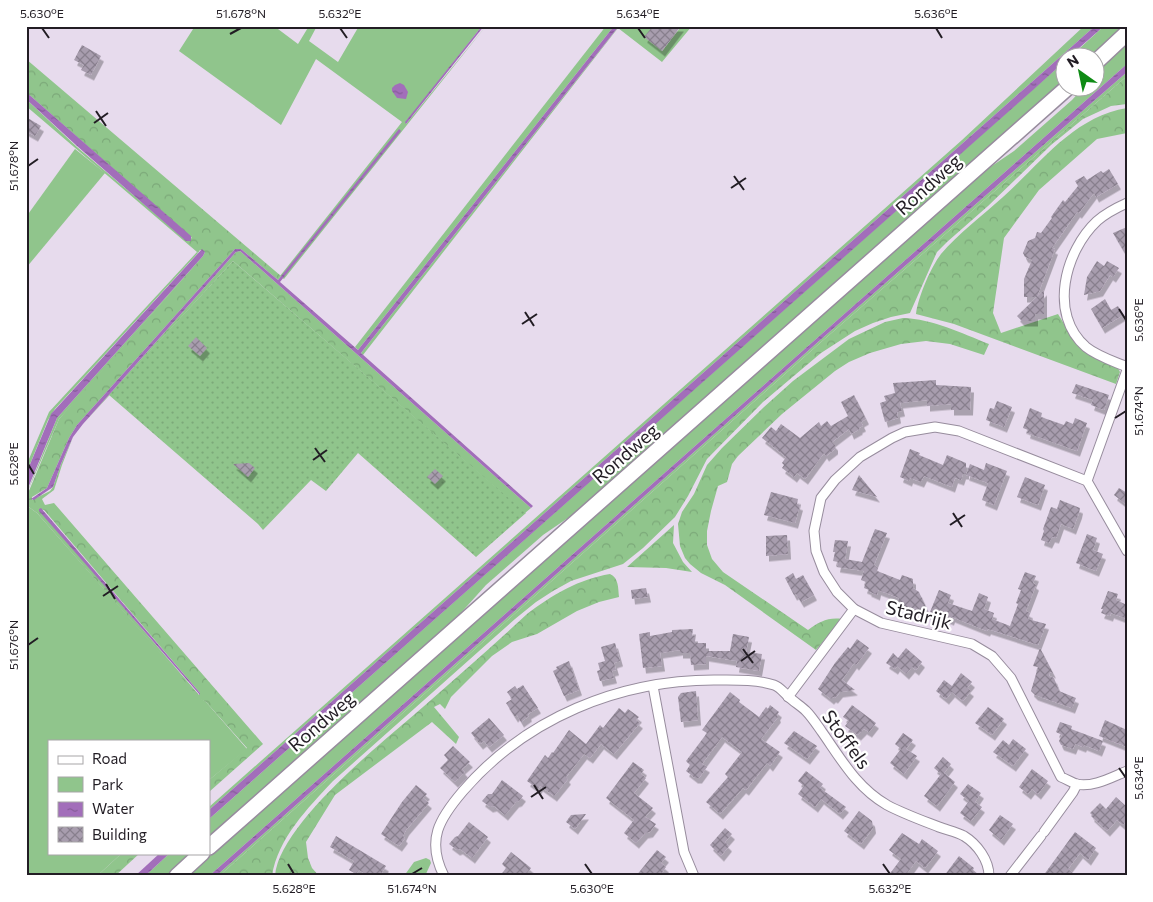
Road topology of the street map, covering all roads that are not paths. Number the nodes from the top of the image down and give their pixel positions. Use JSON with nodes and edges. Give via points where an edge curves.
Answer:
{"nodes":[{"id":1,"x":1127,"y":32,"type":"edge"},
{"id":2,"x":1106,"y":52,"type":"edge"},
{"id":3,"x":1056,"y":98,"type":"edge"},
{"id":4,"x":1127,"y":203,"type":"edge"},
{"id":5,"x":1127,"y":368,"type":"edge"},
{"id":6,"x":1087,"y":482,"type":"junction"},
{"id":7,"x":1127,"y":551,"type":"edge"},
{"id":8,"x":854,"y":609,"type":"junction"},
{"id":9,"x":653,"y":686,"type":"junction"},
{"id":10,"x":788,"y":696,"type":"junction"},
{"id":11,"x":1127,"y":770,"type":"edge"},
{"id":12,"x":1076,"y":784,"type":"junction"},
{"id":13,"x":210,"y":846,"type":"edge"},
{"id":14,"x":201,"y":854,"type":"edge"},
{"id":15,"x":177,"y":876,"type":"edge"},
{"id":16,"x":444,"y":876,"type":"edge"},
{"id":17,"x":694,"y":876,"type":"edge"},
{"id":18,"x":989,"y":876,"type":"edge"},
{"id":19,"x":1010,"y":876,"type":"edge"}],
"edges":[{"from":1,"to":2,"type":"main road"},
{"from":3,"to":13,"type":"main road","name":"Rondweg"},
{"from":4,"to":5,"type":"street","via":[[1096,222],[1083,238],[1066,277],[1063,296],[1066,318],[1085,346]]},
{"from":5,"to":6,"type":"street"},
{"from":6,"to":7,"type":"street"},
{"from":6,"to":8,"type":"street","name":"Stadrijk","via":[[960,431],[935,427],[905,432],[892,438],[860,457],[835,480],[821,498],[816,515],[816,551],[824,572]]},
{"from":8,"to":10,"type":"street"},
{"from":8,"to":12,"type":"street","name":"Stadrijk","via":[[881,623],[972,644],[992,656],[1011,678],[1061,777]]},
{"from":9,"to":10,"type":"street","name":"Stoffels","via":[[689,680],[749,680],[776,686]]},
{"from":9,"to":16,"type":"street","name":"Stoffels","via":[[611,695],[564,713],[514,743],[490,763],[441,821],[435,851]]},
{"from":9,"to":17,"type":"street","via":[[684,852]]},
{"from":10,"to":18,"type":"street","name":"Stoffels","via":[[807,712],[864,788],[908,816],[963,835],[975,844],[982,855],[989,868]]},
{"from":11,"to":12,"type":"street","via":[[1092,784]]},
{"from":12,"to":19,"type":"street"},
{"from":14,"to":15,"type":"main road"}]}
